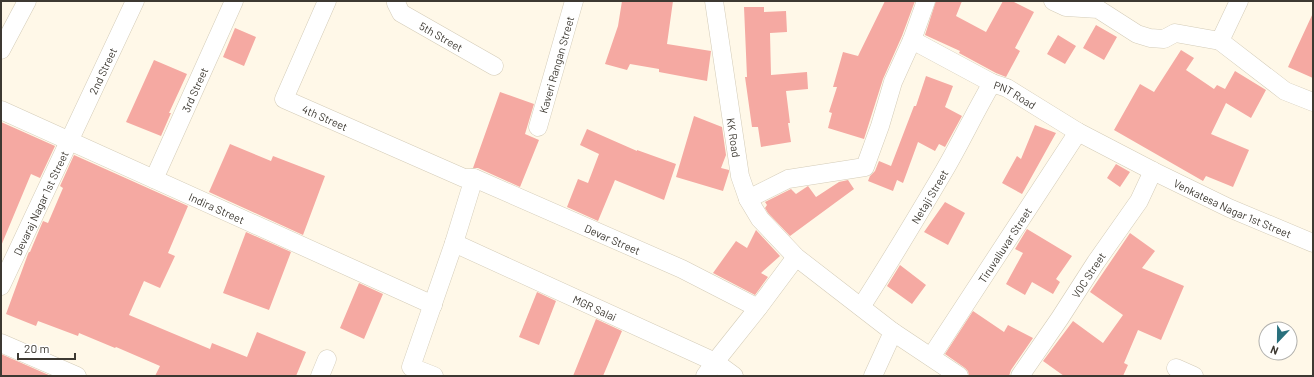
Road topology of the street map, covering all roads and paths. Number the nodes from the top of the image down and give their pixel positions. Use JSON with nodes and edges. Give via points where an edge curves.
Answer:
{"nodes":[{"id":1,"x":27,"y":1,"type":"edge"},
{"id":2,"x":135,"y":1,"type":"edge"},
{"id":3,"x":234,"y":1,"type":"edge"},
{"id":4,"x":327,"y":1,"type":"edge"},
{"id":5,"x":397,"y":1,"type":"edge"},
{"id":6,"x":574,"y":1,"type":"edge"},
{"id":7,"x":714,"y":1,"type":"edge"},
{"id":8,"x":926,"y":1,"type":"edge"},
{"id":9,"x":1053,"y":1,"type":"edge"},
{"id":10,"x":1239,"y":1,"type":"edge"},
{"id":11,"x":912,"y":40,"type":"junction"},
{"id":12,"x":1220,"y":41,"type":"junction"},
{"id":13,"x":1,"y":50,"type":"edge"},
{"id":14,"x":494,"y":66,"type":"dead end"},
{"id":15,"x":992,"y":84,"type":"junction"},
{"id":16,"x":1313,"y":102,"type":"edge"},
{"id":17,"x":1,"y":110,"type":"edge"},
{"id":18,"x":538,"y":127,"type":"dead end"},
{"id":19,"x":1078,"y":132,"type":"junction"},
{"id":20,"x":70,"y":141,"type":"junction"},
{"id":21,"x":1153,"y":171,"type":"junction"},
{"id":22,"x":469,"y":178,"type":"junction"},
{"id":23,"x":154,"y":179,"type":"junction"},
{"id":24,"x":748,"y":199,"type":"junction"},
{"id":25,"x":454,"y":243,"type":"junction"},
{"id":26,"x":1313,"y":243,"type":"edge"},
{"id":27,"x":796,"y":257,"type":"junction"},
{"id":28,"x":1,"y":286,"type":"edge"},
{"id":29,"x":433,"y":305,"type":"junction"},
{"id":30,"x":862,"y":307,"type":"junction"},
{"id":31,"x":758,"y":308,"type":"junction"},
{"id":32,"x":893,"y":332,"type":"junction"},
{"id":33,"x":1,"y":343,"type":"edge"},
{"id":34,"x":931,"y":357,"type":"junction"},
{"id":35,"x":327,"y":359,"type":"dead end"},
{"id":36,"x":1176,"y":368,"type":"dead end"},
{"id":37,"x":710,"y":369,"type":"edge"},
{"id":38,"x":78,"y":376,"type":"edge"},
{"id":39,"x":320,"y":376,"type":"edge"},
{"id":40,"x":434,"y":376,"type":"edge"},
{"id":41,"x":734,"y":376,"type":"edge"},
{"id":42,"x":873,"y":376,"type":"edge"},
{"id":43,"x":959,"y":376,"type":"edge"},
{"id":44,"x":1020,"y":376,"type":"edge"},
{"id":45,"x":1194,"y":376,"type":"edge"}],
"edges":[{"from":1,"to":13,"type":"street"},
{"from":2,"to":20,"type":"street","name":"2nd Street"},
{"from":3,"to":23,"type":"street","name":"3rd Street"},
{"from":4,"to":22,"type":"street","name":"4th Street","via":[[284,99]]},
{"from":5,"to":14,"type":"street","name":"5th Street","via":[[401,13]]},
{"from":6,"to":18,"type":"street","name":"Kaveri Rangan Street"},
{"from":7,"to":24,"type":"street","name":"KK Road","via":[[740,176]]},
{"from":8,"to":11,"type":"street"},
{"from":9,"to":12,"type":"street","via":[[1066,6],[1098,10],[1137,34],[1150,38],[1164,40],[1175,33]]},
{"from":10,"to":12,"type":"street"},
{"from":11,"to":15,"type":"street","name":"PNT Road"},
{"from":11,"to":24,"type":"street","via":[[893,82],[865,167],[788,179]]},
{"from":12,"to":16,"type":"street","via":[[1285,92]]},
{"from":15,"to":19,"type":"street","name":"PNT Road","via":[[1007,88]]},
{"from":15,"to":30,"type":"street","name":"Netaji Street","via":[[935,187]]},
{"from":17,"to":20,"type":"street","name":"Indira Street"},
{"from":19,"to":21,"type":"street","name":"PNT Road"},
{"from":19,"to":34,"type":"street","name":"Tiruvalluvar Street"},
{"from":20,"to":23,"type":"street","name":"Indira Street"},
{"from":20,"to":28,"type":"street","name":"Devaraj Nagar 1st Street"},
{"from":21,"to":26,"type":"street","name":"Venkatesa Nagar 1st Street","via":[[1229,208]]},
{"from":21,"to":44,"type":"street","name":"VOC Street","via":[[1139,201]]},
{"from":22,"to":25,"type":"street"},
{"from":22,"to":31,"type":"street","name":"Devar Street","via":[[682,269]]},
{"from":23,"to":29,"type":"street","name":"Indira Street"},
{"from":24,"to":27,"type":"street","name":"KK Road","via":[[760,219]]},
{"from":25,"to":29,"type":"street"},
{"from":25,"to":37,"type":"street","name":"MGR Salai"},
{"from":27,"to":30,"type":"street","name":"KK Road"},
{"from":27,"to":31,"type":"street"},
{"from":29,"to":40,"type":"street","via":[[411,367]]},
{"from":30,"to":32,"type":"street","name":"KK Road"},
{"from":31,"to":37,"type":"street"},
{"from":32,"to":34,"type":"street","name":"KK Road"},
{"from":32,"to":42,"type":"street"},
{"from":33,"to":38,"type":"street"},
{"from":34,"to":43,"type":"street","name":"KK Road"},
{"from":35,"to":39,"type":"street"},
{"from":36,"to":45,"type":"street"},
{"from":37,"to":41,"type":"street","name":"MGR Salai"}]}
